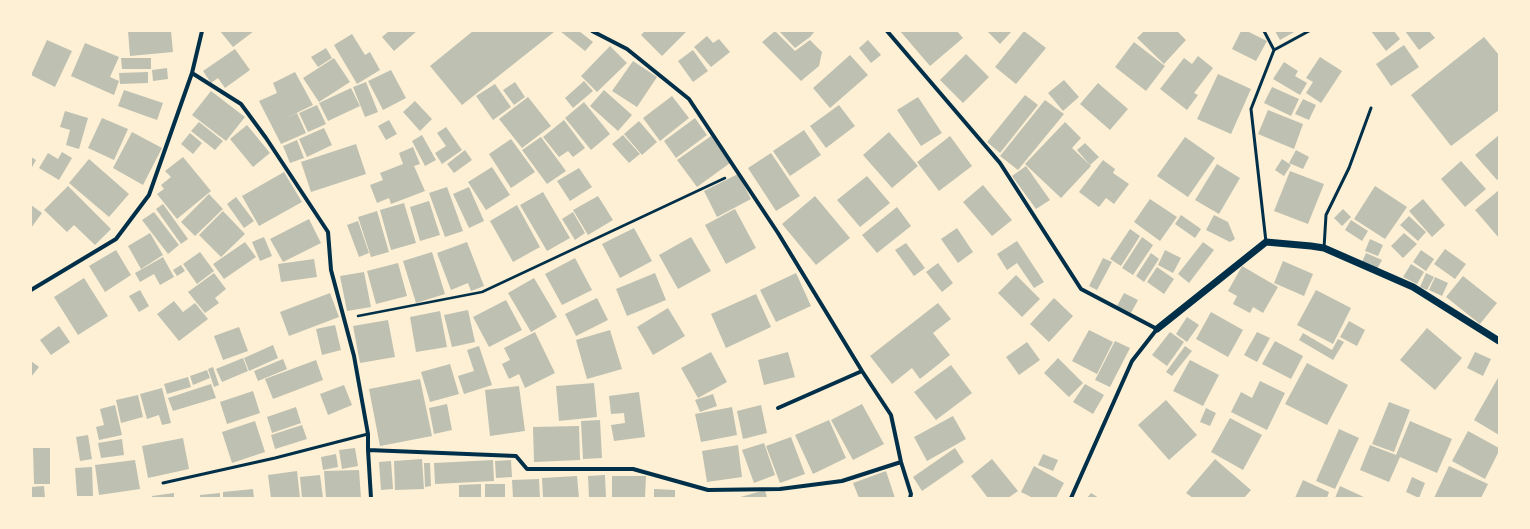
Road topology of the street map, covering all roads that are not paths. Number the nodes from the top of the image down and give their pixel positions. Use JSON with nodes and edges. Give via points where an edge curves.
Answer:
{"nodes":[{"id":1,"x":202,"y":31,"type":"edge"},
{"id":2,"x":592,"y":31,"type":"edge"},
{"id":3,"x":887,"y":31,"type":"edge"},
{"id":4,"x":1264,"y":31,"type":"edge"},
{"id":5,"x":1309,"y":31,"type":"edge"},
{"id":6,"x":1274,"y":50,"type":"junction"},
{"id":7,"x":192,"y":74,"type":"junction"},
{"id":8,"x":1371,"y":108,"type":"dead end"},
{"id":9,"x":1266,"y":242,"type":"junction"},
{"id":10,"x":1324,"y":248,"type":"junction"},
{"id":11,"x":31,"y":290,"type":"edge"},
{"id":12,"x":1156,"y":329,"type":"junction"},
{"id":13,"x":1499,"y":341,"type":"edge"},
{"id":14,"x":862,"y":371,"type":"junction"},
{"id":15,"x":778,"y":408,"type":"dead end"},
{"id":16,"x":368,"y":434,"type":"junction"},
{"id":17,"x":368,"y":450,"type":"junction"},
{"id":18,"x":901,"y":462,"type":"junction"},
{"id":19,"x":163,"y":483,"type":"dead end"},
{"id":20,"x":371,"y":498,"type":"edge"},
{"id":21,"x":910,"y":498,"type":"edge"},
{"id":22,"x":1071,"y":498,"type":"edge"}],
"edges":[{"from":1,"to":7,"type":"street"},
{"from":2,"to":14,"type":"street","via":[[626,49],[689,99],[778,233]]},
{"from":3,"to":12,"type":"street","via":[[1000,163],[1081,289]]},
{"from":4,"to":6,"type":"lane"},
{"from":5,"to":6,"type":"lane"},
{"from":6,"to":9,"type":"lane","via":[[1251,109]]},
{"from":7,"to":11,"type":"street","via":[[148,194],[116,239]]},
{"from":7,"to":16,"type":"street","via":[[241,104],[328,232],[331,270],[354,356]]},
{"from":8,"to":10,"type":"lane","via":[[1349,168],[1326,216]]},
{"from":9,"to":10,"type":"street"},
{"from":9,"to":12,"type":"street"},
{"from":10,"to":13,"type":"street","via":[[1413,287]]},
{"from":12,"to":22,"type":"street","via":[[1132,361]]},
{"from":14,"to":15,"type":"street"},
{"from":14,"to":18,"type":"street","via":[[891,415]]},
{"from":16,"to":17,"type":"street"},
{"from":16,"to":19,"type":"lane"},
{"from":17,"to":18,"type":"street","via":[[516,456],[527,469],[633,469],[708,490],[780,489],[842,481]]},
{"from":17,"to":20,"type":"street"},
{"from":18,"to":21,"type":"street"}]}
